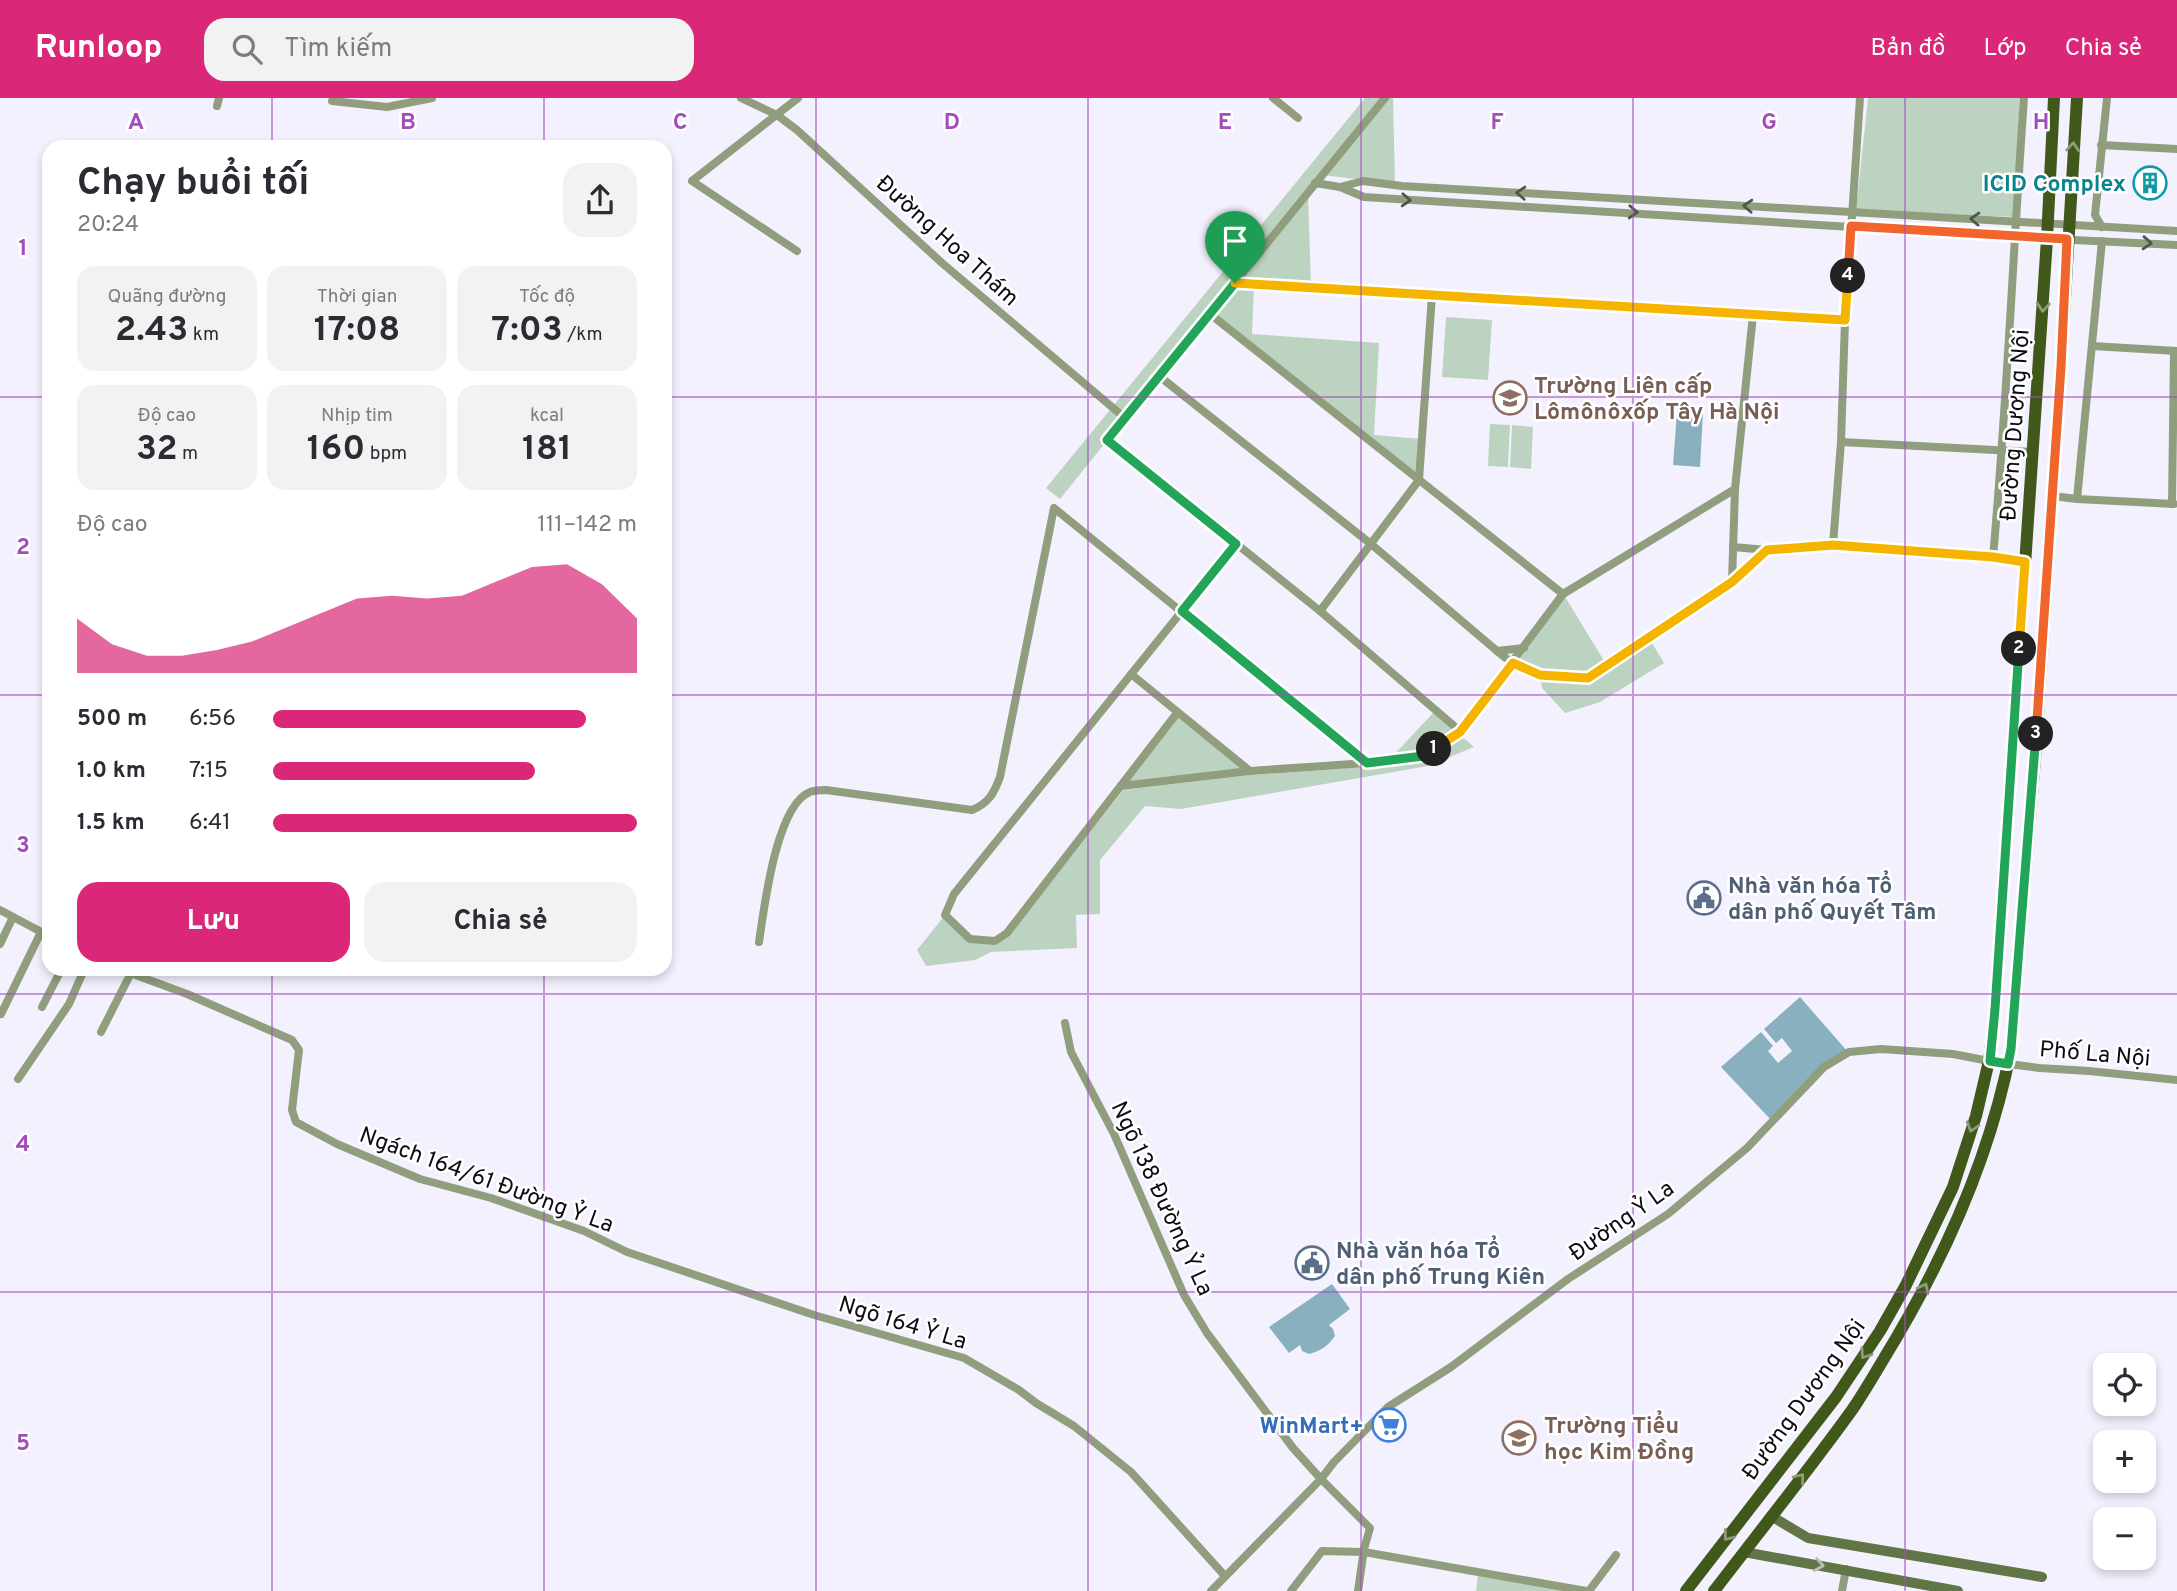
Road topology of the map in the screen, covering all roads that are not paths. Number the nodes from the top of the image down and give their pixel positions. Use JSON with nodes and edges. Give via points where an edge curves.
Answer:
{"nodes":[{"id":1,"x":432,"y":98,"type":"edge"},
{"id":2,"x":741,"y":98,"type":"edge"},
{"id":3,"x":797,"y":98,"type":"edge"},
{"id":4,"x":1273,"y":98,"type":"edge"},
{"id":5,"x":1385,"y":98,"type":"edge"},
{"id":6,"x":1860,"y":98,"type":"edge"},
{"id":7,"x":2024,"y":98,"type":"edge"},
{"id":8,"x":2054,"y":98,"type":"edge"},
{"id":9,"x":2077,"y":98,"type":"edge"},
{"id":10,"x":2107,"y":98,"type":"edge"},
{"id":11,"x":332,"y":101,"type":"dead end"},
{"id":12,"x":777,"y":115,"type":"junction"},
{"id":13,"x":1298,"y":118,"type":"dead end"},
{"id":14,"x":2101,"y":145,"type":"junction"},
{"id":15,"x":2177,"y":149,"type":"edge"},
{"id":16,"x":1315,"y":183,"type":"junction"},
{"id":17,"x":1340,"y":187,"type":"junction"},
{"id":18,"x":1854,"y":212,"type":"junction"},
{"id":19,"x":2015,"y":221,"type":"junction"},
{"id":20,"x":2048,"y":224,"type":"junction"},
{"id":21,"x":2068,"y":225,"type":"junction"},
{"id":22,"x":1851,"y":226,"type":"junction"},
{"id":23,"x":2102,"y":227,"type":"junction"},
{"id":24,"x":2177,"y":231,"type":"edge"},
{"id":25,"x":2014,"y":237,"type":"junction"},
{"id":26,"x":2047,"y":239,"type":"junction"},
{"id":27,"x":2067,"y":239,"type":"junction"},
{"id":28,"x":2102,"y":241,"type":"junction"},
{"id":29,"x":2177,"y":245,"type":"edge"},
{"id":30,"x":797,"y":251,"type":"dead end"},
{"id":31,"x":1235,"y":283,"type":"junction"},
{"id":32,"x":1432,"y":295,"type":"junction"},
{"id":33,"x":1210,"y":314,"type":"junction"},
{"id":34,"x":1753,"y":316,"type":"junction"},
{"id":35,"x":1845,"y":320,"type":"junction"},
{"id":36,"x":2092,"y":346,"type":"junction"},
{"id":37,"x":2175,"y":351,"type":"edge"},
{"id":38,"x":1159,"y":376,"type":"junction"},
{"id":39,"x":2175,"y":414,"type":"edge"},
{"id":40,"x":1125,"y":418,"type":"junction"},
{"id":41,"x":1840,"y":442,"type":"junction"},
{"id":42,"x":2003,"y":452,"type":"junction"},
{"id":43,"x":2033,"y":452,"type":"junction"},
{"id":44,"x":1419,"y":480,"type":"junction"},
{"id":45,"x":1735,"y":489,"type":"junction"},
{"id":46,"x":2053,"y":496,"type":"junction"},
{"id":47,"x":2077,"y":499,"type":"junction"},
{"id":48,"x":2174,"y":504,"type":"edge"},
{"id":49,"x":1236,"y":544,"type":"junction"},
{"id":50,"x":1371,"y":544,"type":"junction"},
{"id":51,"x":1833,"y":545,"type":"junction"},
{"id":52,"x":1733,"y":547,"type":"junction"},
{"id":53,"x":1767,"y":550,"type":"junction"},
{"id":54,"x":1993,"y":557,"type":"junction"},
{"id":55,"x":2025,"y":562,"type":"junction"},
{"id":56,"x":1732,"y":582,"type":"junction"},
{"id":57,"x":1563,"y":594,"type":"junction"},
{"id":58,"x":1182,"y":611,"type":"junction"},
{"id":59,"x":1320,"y":611,"type":"junction"},
{"id":60,"x":1524,"y":649,"type":"junction"},
{"id":61,"x":1497,"y":651,"type":"junction"},
{"id":62,"x":1513,"y":663,"type":"junction"},
{"id":63,"x":1131,"y":674,"type":"junction"},
{"id":64,"x":1177,"y":713,"type":"junction"},
{"id":65,"x":1460,"y":732,"type":"junction"},
{"id":66,"x":1367,"y":763,"type":"junction"},
{"id":67,"x":1250,"y":771,"type":"junction"},
{"id":68,"x":1121,"y":786,"type":"junction"},
{"id":69,"x":0,"y":910,"type":"edge"},
{"id":70,"x":13,"y":917,"type":"junction"},
{"id":71,"x":42,"y":932,"type":"edge"},
{"id":72,"x":42,"y":939,"type":"edge"},
{"id":73,"x":759,"y":942,"type":"dead end"},
{"id":74,"x":0,"y":944,"type":"edge"},
{"id":75,"x":58,"y":976,"type":"edge"},
{"id":76,"x":81,"y":976,"type":"edge"},
{"id":77,"x":125,"y":976,"type":"edge"},
{"id":78,"x":140,"y":976,"type":"edge"},
{"id":79,"x":42,"y":1007,"type":"dead end"},
{"id":80,"x":1,"y":1014,"type":"edge"},
{"id":81,"x":1065,"y":1023,"type":"dead end"},
{"id":82,"x":102,"y":1032,"type":"dead end"},
{"id":83,"x":1990,"y":1061,"type":"junction"},
{"id":84,"x":2008,"y":1064,"type":"junction"},
{"id":85,"x":18,"y":1079,"type":"dead end"},
{"id":86,"x":2177,"y":1080,"type":"edge"},
{"id":87,"x":627,"y":1252,"type":"joint"},
{"id":88,"x":1321,"y":1479,"type":"junction"},
{"id":89,"x":1771,"y":1516,"type":"junction"},
{"id":90,"x":1850,"y":1546,"type":"junction"},
{"id":91,"x":1364,"y":1552,"type":"junction"},
{"id":92,"x":1744,"y":1552,"type":"junction"},
{"id":93,"x":1616,"y":1555,"type":"dead end"},
{"id":94,"x":1846,"y":1569,"type":"junction"},
{"id":95,"x":1225,"y":1576,"type":"junction"},
{"id":96,"x":2042,"y":1577,"type":"dead end"},
{"id":97,"x":1211,"y":1591,"type":"edge"},
{"id":98,"x":1291,"y":1591,"type":"edge"},
{"id":99,"x":1358,"y":1591,"type":"edge"},
{"id":100,"x":1588,"y":1591,"type":"edge"},
{"id":101,"x":1686,"y":1591,"type":"edge"},
{"id":102,"x":1714,"y":1591,"type":"edge"},
{"id":103,"x":1842,"y":1591,"type":"edge"},
{"id":104,"x":1958,"y":1591,"type":"edge"}],
"edges":[{"from":1,"to":11,"type":"street","via":[[387,107]]},
{"from":2,"to":12,"type":"street","name":"Đường Hoa Thám"},
{"from":3,"to":12,"type":"street"},
{"from":4,"to":13,"type":"street"},
{"from":5,"to":16,"type":"street"},
{"from":6,"to":18,"type":"street"},
{"from":7,"to":19,"type":"street"},
{"from":8,"to":20,"type":"main road","name":"Đường Dương Nội"},
{"from":21,"to":9,"type":"main road","name":"Đường Dương Nội","one_way":true},
{"from":10,"to":14,"type":"street"},
{"from":12,"to":30,"type":"street","via":[[692,181]]},
{"from":12,"to":40,"type":"street","name":"Đường Hoa Thám"},
{"from":14,"to":15,"type":"street"},
{"from":14,"to":23,"type":"street","via":[[2095,215]]},
{"from":16,"to":17,"type":"street"},
{"from":16,"to":31,"type":"street"},
{"from":18,"to":17,"type":"street","one_way":true,"via":[[1363,181]]},
{"from":17,"to":22,"type":"street","one_way":true,"via":[[1364,197]]},
{"from":19,"to":18,"type":"street","one_way":true},
{"from":18,"to":22,"type":"street"},
{"from":19,"to":20,"type":"street"},
{"from":19,"to":25,"type":"street"},
{"from":20,"to":21,"type":"street"},
{"from":20,"to":26,"type":"main road","name":"Đường Dương Nội"},
{"from":21,"to":23,"type":"street"},
{"from":21,"to":27,"type":"main road","name":"Đường Dương Nội"},
{"from":22,"to":25,"type":"street"},
{"from":22,"to":35,"type":"street"},
{"from":23,"to":24,"type":"street"},
{"from":25,"to":26,"type":"street"},
{"from":25,"to":42,"type":"street"},
{"from":26,"to":27,"type":"street"},
{"from":26,"to":43,"type":"main road","name":"Đường Dương Nội","one_way":true},
{"from":27,"to":28,"type":"street"},
{"from":27,"to":46,"type":"main road","name":"Đường Dương Nội"},
{"from":28,"to":29,"type":"street","one_way":true},
{"from":28,"to":36,"type":"street"},
{"from":31,"to":32,"type":"street"},
{"from":31,"to":33,"type":"street"},
{"from":32,"to":34,"type":"street"},
{"from":32,"to":44,"type":"street"},
{"from":33,"to":38,"type":"street"},
{"from":33,"to":44,"type":"street"},
{"from":34,"to":35,"type":"street"},
{"from":34,"to":45,"type":"street"},
{"from":35,"to":41,"type":"street"},
{"from":36,"to":37,"type":"street"},
{"from":36,"to":47,"type":"street"},
{"from":37,"to":39,"type":"street"},
{"from":38,"to":40,"type":"street"},
{"from":38,"to":50,"type":"street"},
{"from":39,"to":48,"type":"street"},
{"from":40,"to":49,"type":"street","via":[[1107,440]]},
{"from":41,"to":42,"type":"street"},
{"from":41,"to":51,"type":"street"},
{"from":42,"to":43,"type":"street"},
{"from":42,"to":54,"type":"street"},
{"from":43,"to":55,"type":"main road","name":"Đường Dương Nội"},
{"from":44,"to":50,"type":"street"},
{"from":44,"to":57,"type":"street"},
{"from":45,"to":52,"type":"street"},
{"from":45,"to":57,"type":"street"},
{"from":46,"to":47,"type":"street"},
{"from":46,"to":84,"type":"main road","name":"Đường Dương Nội"},
{"from":47,"to":48,"type":"street"},
{"from":49,"to":58,"type":"street"},
{"from":49,"to":59,"type":"street"},
{"from":50,"to":59,"type":"street"},
{"from":50,"to":61,"type":"street"},
{"from":51,"to":53,"type":"street"},
{"from":51,"to":54,"type":"street"},
{"from":52,"to":53,"type":"street"},
{"from":52,"to":56,"type":"street"},
{"from":53,"to":56,"type":"street"},
{"from":54,"to":55,"type":"street"},
{"from":55,"to":83,"type":"main road","name":"Đường Dương Nội"},
{"from":56,"to":62,"type":"street","via":[[1588,678],[1540,675]]},
{"from":57,"to":60,"type":"street"},
{"from":58,"to":63,"type":"street"},
{"from":58,"to":66,"type":"street"},
{"from":58,"to":73,"type":"street","via":[[1054,508],[993,794],[972,810],[827,790],[810,792],[787,820],[775,852]]},
{"from":59,"to":65,"type":"street"},
{"from":60,"to":61,"type":"street"},
{"from":60,"to":62,"type":"street"},
{"from":61,"to":62,"type":"street"},
{"from":62,"to":65,"type":"street"},
{"from":63,"to":64,"type":"street"},
{"from":63,"to":68,"type":"street","via":[[954,894],[945,915],[970,939],[995,941],[1007,933]]},
{"from":64,"to":67,"type":"street"},
{"from":64,"to":68,"type":"street"},
{"from":65,"to":66,"type":"street","via":[[1423,756]]},
{"from":66,"to":67,"type":"street"},
{"from":67,"to":68,"type":"street"},
{"from":69,"to":70,"type":"street"},
{"from":70,"to":71,"type":"street"},
{"from":70,"to":74,"type":"street"},
{"from":72,"to":80,"type":"street"},
{"from":75,"to":79,"type":"street"},
{"from":76,"to":85,"type":"street","via":[[69,1004]]},
{"from":77,"to":82,"type":"street"},
{"from":78,"to":87,"type":"street","name":"Ngách 164/61 Đường Ỷ La","via":[[292,1040],[299,1050],[292,1110],[296,1122],[420,1179],[491,1198],[584,1231]]},
{"from":81,"to":88,"type":"street","name":"Ngõ 138 Đường Ỷ La","via":[[1071,1052],[1114,1134],[1184,1296],[1293,1448]]},
{"from":83,"to":84,"type":"main road"},
{"from":83,"to":88,"type":"street","name":"Đường Ỷ La","via":[[1881,1049],[1849,1052],[1824,1067],[1747,1148],[1668,1214],[1388,1407]]},
{"from":83,"to":101,"type":"main road","name":"Đường Dương Nội","one_way":true,"via":[[1953,1187],[1880,1331],[1836,1397]]},
{"from":84,"to":86,"type":"street","name":"Phố La Nội"},
{"from":89,"to":84,"type":"main road","name":"Đường Dương Nội","one_way":true,"via":[[1853,1409],[1904,1326],[1981,1161]]},
{"from":87,"to":95,"type":"street","name":"Ngõ 164 Ỷ La","via":[[814,1315],[964,1358],[1074,1426],[1131,1472]]},
{"from":88,"to":91,"type":"street","name":"Ngõ 138 Đường Ỷ La","via":[[1370,1528]]},
{"from":88,"to":95,"type":"street","name":"Đường Ỷ La"},
{"from":89,"to":90,"type":"main road","via":[[1808,1538]]},
{"from":89,"to":92,"type":"main road","name":"Đường Dương Nội"},
{"from":90,"to":94,"type":"main road"},
{"from":90,"to":96,"type":"main road"},
{"from":91,"to":98,"type":"street","via":[[1322,1551]]},
{"from":91,"to":99,"type":"street"},
{"from":91,"to":100,"type":"street"},
{"from":92,"to":94,"type":"main road","one_way":true},
{"from":92,"to":102,"type":"main road","name":"Đường Dương Nội"},
{"from":93,"to":100,"type":"street"},
{"from":94,"to":103,"type":"street"},
{"from":94,"to":104,"type":"main road"},
{"from":95,"to":97,"type":"street","name":"Đường Ỷ La"}]}
